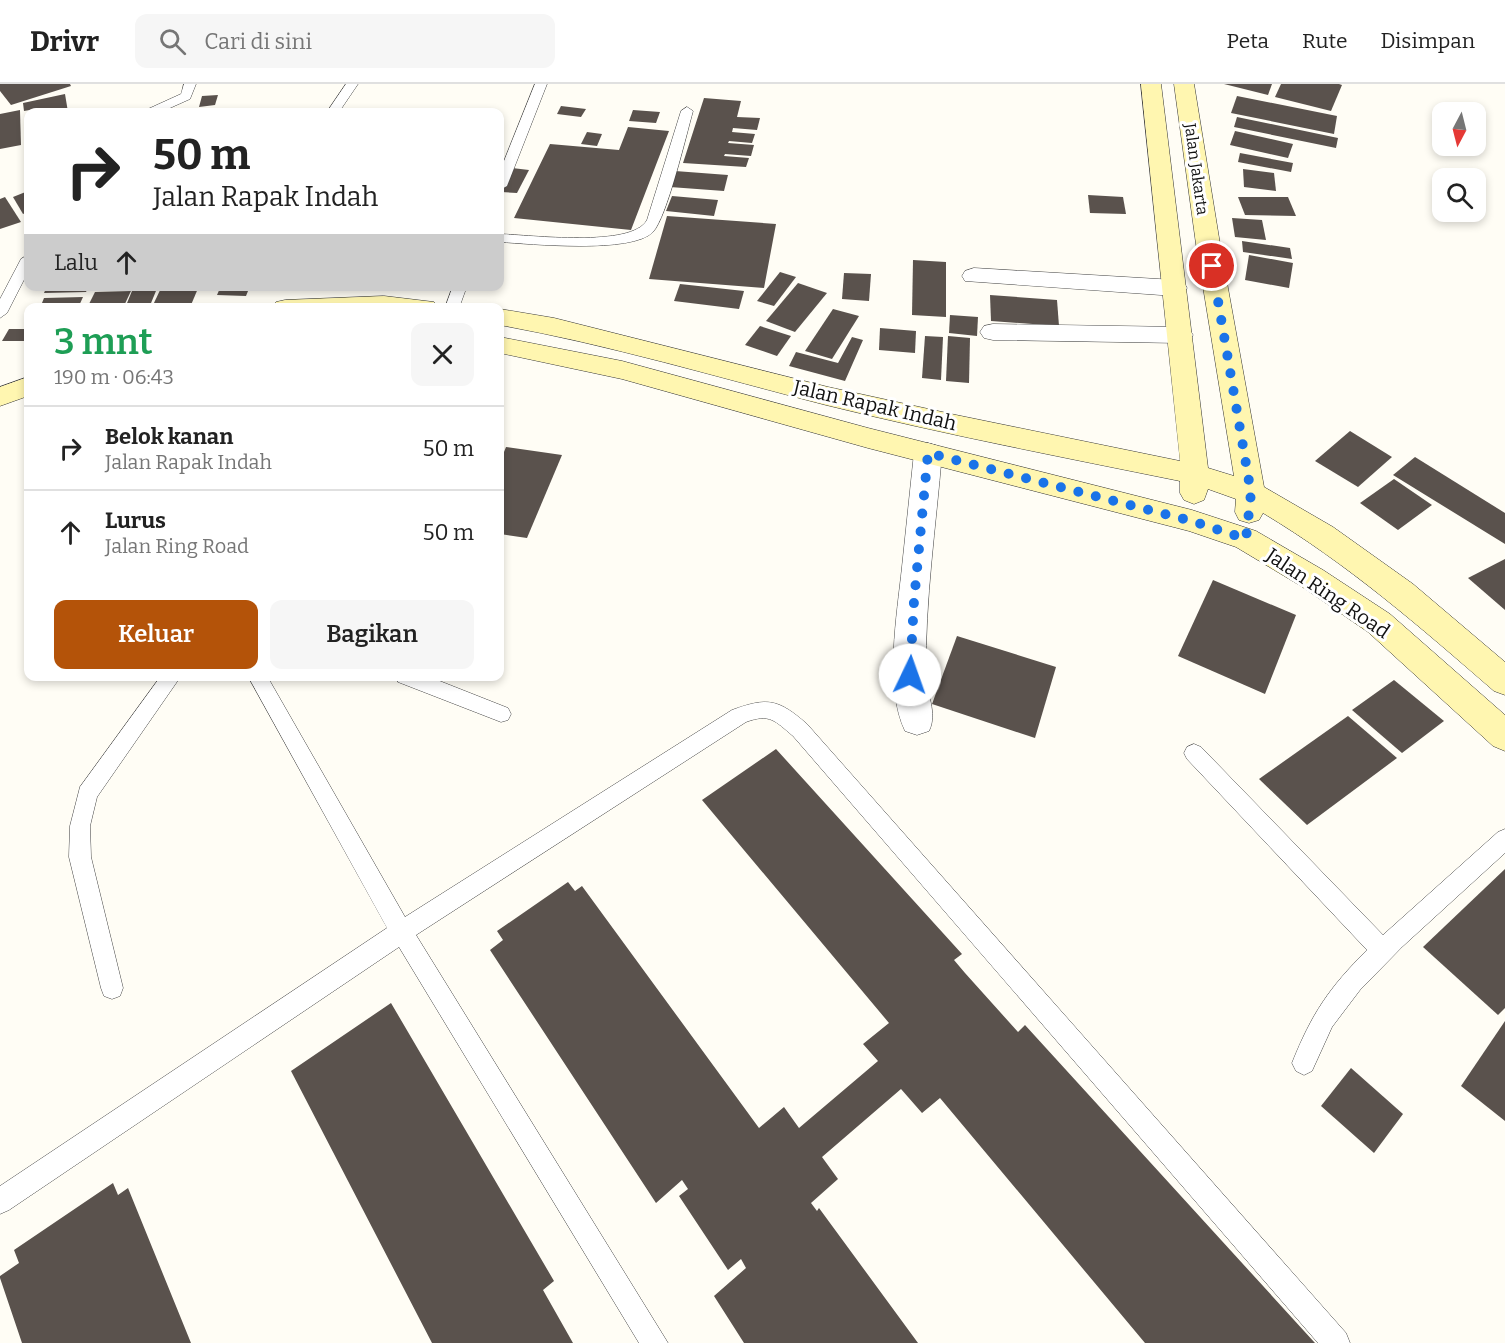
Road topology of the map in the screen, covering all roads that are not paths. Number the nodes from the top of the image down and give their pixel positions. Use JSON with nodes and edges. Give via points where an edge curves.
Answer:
{"nodes":[{"id":1,"x":190,"y":84,"type":"edge"},
{"id":2,"x":352,"y":84,"type":"edge"},
{"id":3,"x":541,"y":84,"type":"edge"},
{"id":4,"x":1151,"y":84,"type":"edge"},
{"id":5,"x":1184,"y":84,"type":"edge"},
{"id":6,"x":160,"y":108,"type":"edge"},
{"id":7,"x":336,"y":108,"type":"edge"},
{"id":8,"x":687,"y":111,"type":"dead end"},
{"id":9,"x":504,"y":148,"type":"edge"},
{"id":10,"x":514,"y":149,"type":"junction"},
{"id":11,"x":504,"y":175,"type":"edge"},
{"id":12,"x":504,"y":238,"type":"edge"},
{"id":13,"x":1169,"y":238,"type":"junction"},
{"id":14,"x":1208,"y":244,"type":"junction"},
{"id":15,"x":24,"y":267,"type":"edge"},
{"id":16,"x":974,"y":276,"type":"dead end"},
{"id":17,"x":1175,"y":288,"type":"junction"},
{"id":18,"x":0,"y":313,"type":"edge"},
{"id":19,"x":504,"y":318,"type":"edge"},
{"id":20,"x":993,"y":332,"type":"dead end"},
{"id":21,"x":1180,"y":335,"type":"junction"},
{"id":22,"x":504,"y":346,"type":"edge"},
{"id":23,"x":24,"y":365,"type":"edge"},
{"id":24,"x":0,"y":372,"type":"edge"},
{"id":25,"x":24,"y":388,"type":"edge"},
{"id":26,"x":0,"y":397,"type":"edge"},
{"id":27,"x":928,"y":453,"type":"junction"},
{"id":28,"x":1195,"y":474,"type":"junction"},
{"id":29,"x":1251,"y":493,"type":"junction"},
{"id":30,"x":1192,"y":521,"type":"junction"},
{"id":31,"x":1246,"y":539,"type":"junction"},
{"id":32,"x":168,"y":681,"type":"edge"},
{"id":33,"x":260,"y":681,"type":"edge"},
{"id":34,"x":418,"y":681,"type":"edge"},
{"id":35,"x":1505,"y":681,"type":"edge"},
{"id":36,"x":501,"y":714,"type":"dead end"},
{"id":37,"x":917,"y":721,"type":"dead end"},
{"id":38,"x":1505,"y":736,"type":"edge"},
{"id":39,"x":1194,"y":753,"type":"dead end"},
{"id":40,"x":1505,"y":839,"type":"edge"},
{"id":41,"x":401,"y":932,"type":"junction"},
{"id":42,"x":1382,"y":950,"type":"junction"},
{"id":43,"x":112,"y":988,"type":"dead end"},
{"id":44,"x":1304,"y":1063,"type":"dead end"},
{"id":45,"x":0,"y":1201,"type":"edge"},
{"id":46,"x":654,"y":1343,"type":"edge"},
{"id":47,"x":1336,"y":1343,"type":"edge"}],
"edges":[{"from":1,"to":6,"type":"lane","via":[[186,96]]},
{"from":2,"to":7,"type":"lane"},
{"from":3,"to":10,"type":"lane"},
{"from":4,"to":13,"type":"main road","name":"Jalan Jakarta"},
{"from":5,"to":14,"type":"main road","name":"Jalan Jakarta"},
{"from":8,"to":12,"type":"lane","via":[[654,220],[642,234],[613,240]]},
{"from":9,"to":10,"type":"lane"},
{"from":10,"to":11,"type":"lane"},
{"from":13,"to":14,"type":"main road"},
{"from":13,"to":17,"type":"main road","name":"Jalan Jakarta"},
{"from":14,"to":29,"type":"main road","name":"Jalan Jakarta"},
{"from":15,"to":18,"type":"lane"},
{"from":16,"to":17,"type":"street"},
{"from":17,"to":21,"type":"main road","name":"Jalan Jakarta"},
{"from":19,"to":28,"type":"main road","name":"Jalan Rapak Indah","via":[[554,326],[828,396]]},
{"from":20,"to":21,"type":"street"},
{"from":21,"to":28,"type":"main road","name":"Jalan Jakarta"},
{"from":22,"to":27,"type":"main road","name":"Jalan Rapak Indah","via":[[544,351]]},
{"from":23,"to":24,"type":"main road"},
{"from":25,"to":26,"type":"main road"},
{"from":27,"to":30,"type":"main road","name":"Jalan Rapak Indah"},
{"from":27,"to":37,"type":"street","via":[[910,675]]},
{"from":28,"to":29,"type":"main road","name":"Jalan Rapak Indah"},
{"from":28,"to":30,"type":"main road","name":"Jalan Jakarta"},
{"from":29,"to":31,"type":"main road","name":"Jalan Jakarta"},
{"from":29,"to":35,"type":"main road","name":"Jalan Ring Road","via":[[1332,542],[1402,593]]},
{"from":30,"to":31,"type":"main road","name":"Jalan Ring Road"},
{"from":31,"to":38,"type":"main road","name":"Jalan Ring Road","via":[[1379,623]]},
{"from":32,"to":43,"type":"lane","via":[[87,794],[80,825],[80,857]]},
{"from":33,"to":41,"type":"lane"},
{"from":34,"to":36,"type":"lane"},
{"from":39,"to":42,"type":"lane"},
{"from":40,"to":42,"type":"lane"},
{"from":41,"to":45,"type":"lane"},
{"from":41,"to":46,"type":"lane"},
{"from":41,"to":47,"type":"lane","via":[[739,716],[761,707],[778,711],[800,730]]},
{"from":42,"to":44,"type":"lane","via":[[1332,1006]]}]}
